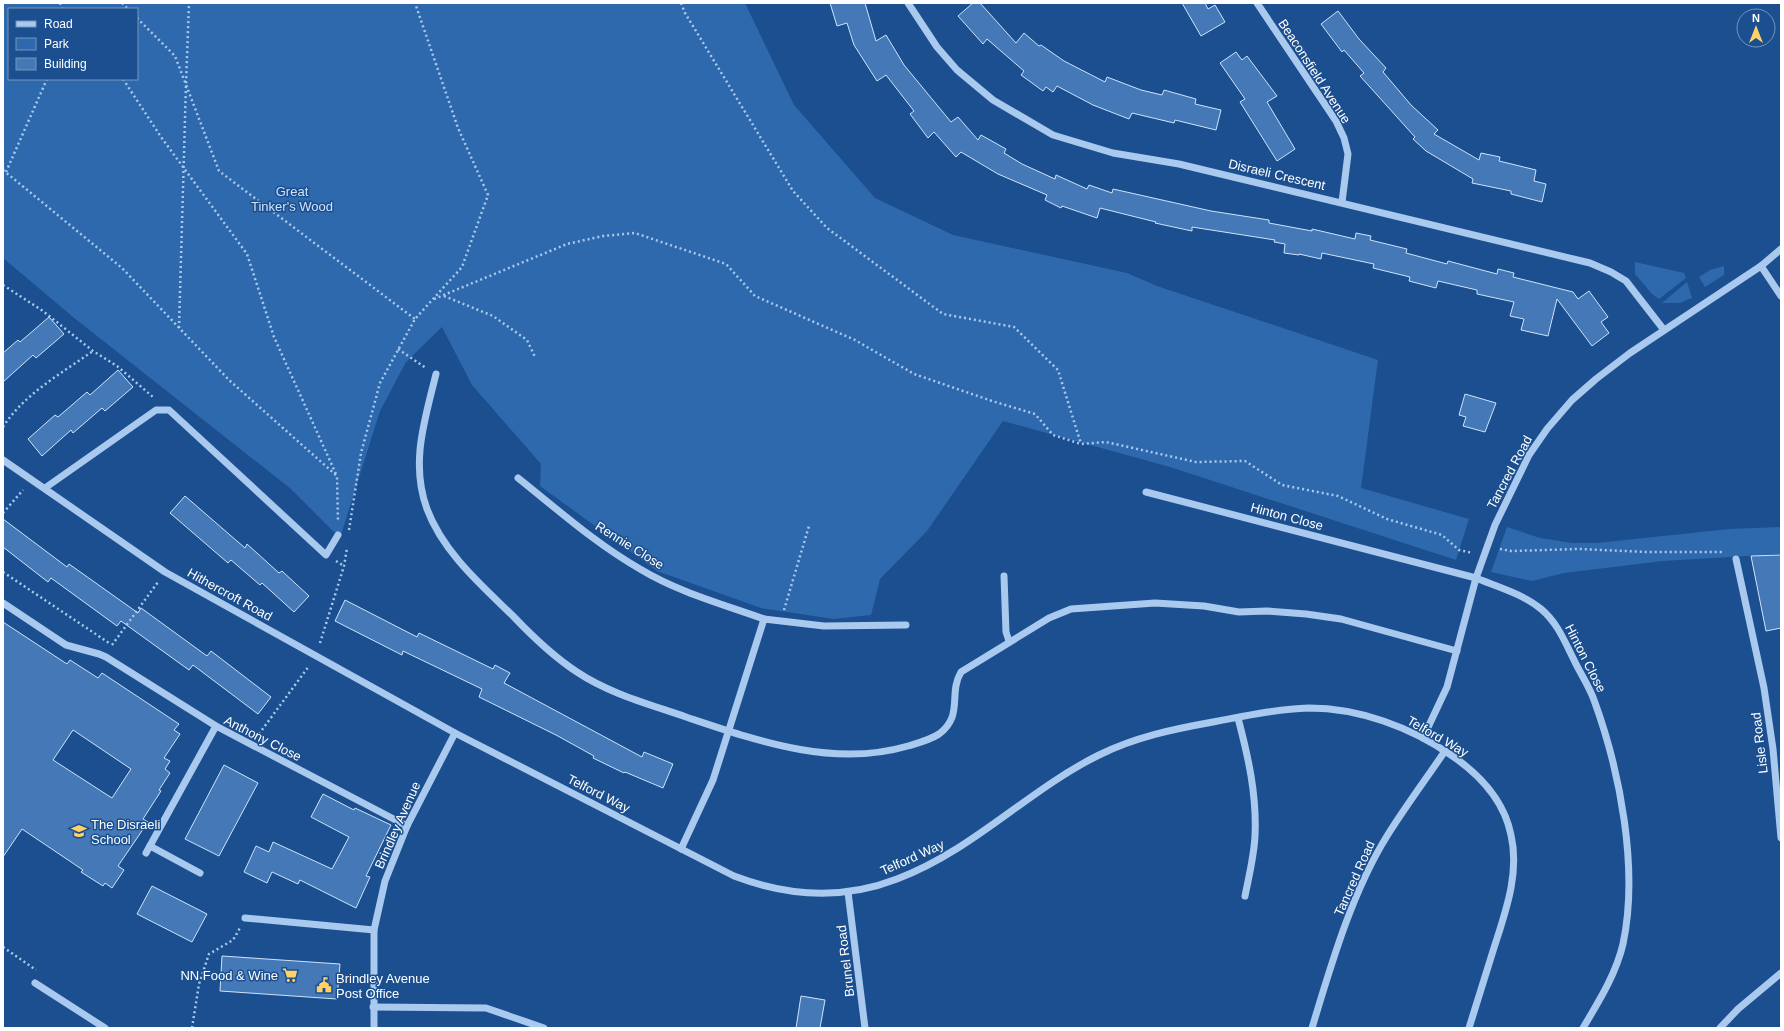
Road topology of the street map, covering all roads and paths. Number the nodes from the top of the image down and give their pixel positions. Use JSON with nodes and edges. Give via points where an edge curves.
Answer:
{"nodes":[{"id":1,"x":190,"y":3,"type":"edge"},
{"id":2,"x":415,"y":3,"type":"edge"},
{"id":3,"x":681,"y":3,"type":"edge"},
{"id":4,"x":908,"y":3,"type":"edge"},
{"id":5,"x":1257,"y":3,"type":"edge"},
{"id":6,"x":138,"y":19,"type":"edge"},
{"id":7,"x":47,"y":80,"type":"edge"},
{"id":8,"x":124,"y":80,"type":"edge"},
{"id":9,"x":186,"y":84,"type":"junction"},
{"id":10,"x":183,"y":168,"type":"junction"},
{"id":11,"x":4,"y":171,"type":"edge"},
{"id":12,"x":1342,"y":202,"type":"junction"},
{"id":13,"x":1781,"y":249,"type":"edge"},
{"id":14,"x":1761,"y":266,"type":"junction"},
{"id":15,"x":3,"y":285,"type":"edge"},
{"id":16,"x":443,"y":296,"type":"junction"},
{"id":17,"x":1781,"y":296,"type":"edge"},
{"id":18,"x":434,"y":299,"type":"junction"},
{"id":19,"x":415,"y":319,"type":"junction"},
{"id":20,"x":179,"y":328,"type":"junction"},
{"id":21,"x":1664,"y":330,"type":"junction"},
{"id":22,"x":398,"y":349,"type":"junction"},
{"id":23,"x":93,"y":351,"type":"junction"},
{"id":24,"x":535,"y":357,"type":"dead end"},
{"id":25,"x":436,"y":374,"type":"joint"},
{"id":26,"x":169,"y":410,"type":"junction"},
{"id":27,"x":3,"y":427,"type":"edge"},
{"id":28,"x":1081,"y":444,"type":"junction"},
{"id":29,"x":3,"y":460,"type":"edge"},
{"id":30,"x":337,"y":476,"type":"junction"},
{"id":31,"x":518,"y":478,"type":"dead end"},
{"id":32,"x":31,"y":480,"type":"junction"},
{"id":33,"x":46,"y":488,"type":"junction"},
{"id":34,"x":1146,"y":492,"type":"dead end"},
{"id":35,"x":3,"y":513,"type":"edge"},
{"id":36,"x":810,"y":526,"type":"dead end"},
{"id":37,"x":338,"y":535,"type":"joint"},
{"id":38,"x":348,"y":536,"type":"dead end"},
{"id":39,"x":347,"y":544,"type":"dead end"},
{"id":40,"x":1511,"y":551,"type":"dead end"},
{"id":41,"x":1484,"y":556,"type":"junction"},
{"id":42,"x":1736,"y":560,"type":"joint"},
{"id":43,"x":3,"y":572,"type":"edge"},
{"id":44,"x":165,"y":572,"type":"junction"},
{"id":45,"x":1004,"y":576,"type":"dead end"},
{"id":46,"x":1476,"y":578,"type":"junction"},
{"id":47,"x":3,"y":603,"type":"edge"},
{"id":48,"x":764,"y":619,"type":"junction"},
{"id":49,"x":780,"y":622,"type":"junction"},
{"id":50,"x":906,"y":625,"type":"dead end"},
{"id":51,"x":1009,"y":641,"type":"junction"},
{"id":52,"x":111,"y":644,"type":"junction"},
{"id":53,"x":118,"y":648,"type":"dead end"},
{"id":54,"x":1458,"y":651,"type":"junction"},
{"id":55,"x":316,"y":655,"type":"junction"},
{"id":56,"x":1238,"y":718,"type":"junction"},
{"id":57,"x":216,"y":726,"type":"junction"},
{"id":58,"x":728,"y":731,"type":"junction"},
{"id":59,"x":455,"y":733,"type":"junction"},
{"id":60,"x":1423,"y":738,"type":"junction"},
{"id":61,"x":252,"y":744,"type":"junction"},
{"id":62,"x":1445,"y":751,"type":"junction"},
{"id":63,"x":1779,"y":805,"type":"edge"},
{"id":64,"x":407,"y":826,"type":"junction"},
{"id":65,"x":1781,"y":838,"type":"edge"},
{"id":66,"x":150,"y":846,"type":"junction"},
{"id":67,"x":681,"y":849,"type":"junction"},
{"id":68,"x":146,"y":853,"type":"dead end"},
{"id":69,"x":200,"y":873,"type":"dead end"},
{"id":70,"x":848,"y":892,"type":"junction"},
{"id":71,"x":1245,"y":896,"type":"dead end"},
{"id":72,"x":245,"y":918,"type":"joint"},
{"id":73,"x":374,"y":930,"type":"junction"},
{"id":74,"x":1781,"y":973,"type":"edge"},
{"id":75,"x":35,"y":983,"type":"dead end"},
{"id":76,"x":373,"y":1007,"type":"junction"},
{"id":77,"x":105,"y":1028,"type":"edge"},
{"id":78,"x":192,"y":1028,"type":"edge"},
{"id":79,"x":374,"y":1028,"type":"edge"},
{"id":80,"x":544,"y":1028,"type":"edge"},
{"id":81,"x":865,"y":1028,"type":"edge"},
{"id":82,"x":1312,"y":1028,"type":"edge"},
{"id":83,"x":1469,"y":1028,"type":"edge"},
{"id":84,"x":1583,"y":1028,"type":"edge"},
{"id":85,"x":1720,"y":1028,"type":"edge"}],
"edges":[{"from":1,"to":9,"type":"path"},
{"from":2,"to":18,"type":"path","via":[[458,128],[488,195],[462,267]]},
{"from":3,"to":28,"type":"path","via":[[726,83],[798,196],[827,228],[942,314],[1014,327],[1058,370]]},
{"from":4,"to":12,"type":"street","name":"Disraeli Crescent","via":[[937,47],[957,70],[993,100],[1053,135],[1113,152],[1179,164]]},
{"from":5,"to":12,"type":"street","name":"Beaconsfield Avenue","via":[[1336,121],[1344,138],[1348,154]]},
{"from":6,"to":9,"type":"path","via":[[175,56]]},
{"from":7,"to":11,"type":"path"},
{"from":8,"to":10,"type":"path"},
{"from":9,"to":10,"type":"path"},
{"from":9,"to":19,"type":"path","via":[[219,171]]},
{"from":10,"to":20,"type":"path"},
{"from":10,"to":30,"type":"path","via":[[247,254],[274,337]]},
{"from":11,"to":20,"type":"path","via":[[122,268]]},
{"from":12,"to":21,"type":"street","name":"Disraeli Crescent","via":[[1590,263],[1626,281]]},
{"from":13,"to":14,"type":"street","name":"Tancred Road"},
{"from":14,"to":17,"type":"street"},
{"from":14,"to":21,"type":"street","name":"Tancred Road"},
{"from":15,"to":23,"type":"path","via":[[43,311]]},
{"from":16,"to":18,"type":"path"},
{"from":16,"to":24,"type":"path","via":[[493,316],[527,340]]},
{"from":16,"to":28,"type":"path","via":[[567,244],[603,236],[635,233],[726,264],[755,296],[855,340],[914,374],[1035,414],[1053,435]]},
{"from":18,"to":19,"type":"path"},
{"from":19,"to":22,"type":"path"},
{"from":20,"to":30,"type":"path","via":[[229,380]]},
{"from":21,"to":41,"type":"street","name":"Tancred Road","via":[[1596,379],[1572,400],[1547,429],[1529,455],[1513,486]]},
{"from":22,"to":25,"type":"path"},
{"from":22,"to":38,"type":"path","via":[[380,383],[361,453]]},
{"from":23,"to":26,"type":"path","via":[[117,366]]},
{"from":23,"to":27,"type":"path","via":[[29,397],[12,413]]},
{"from":25,"to":58,"type":"street","via":[[423,427],[418,468],[420,486],[433,524],[456,557],[530,634],[576,672],[626,696]]},
{"from":26,"to":33,"type":"street","via":[[156,410]]},
{"from":26,"to":37,"type":"street","via":[[326,555]]},
{"from":28,"to":41,"type":"path","via":[[1106,442],[1196,462],[1245,461],[1282,485],[1338,496],[1387,518],[1442,536],[1459,550]]},
{"from":29,"to":32,"type":"street","name":"Hithercroft Road"},
{"from":30,"to":37,"type":"path"},
{"from":31,"to":48,"type":"street","name":"Rennie Close","via":[[573,523],[640,569],[682,590]]},
{"from":32,"to":33,"type":"street","name":"Hithercroft Road"},
{"from":32,"to":35,"type":"path"},
{"from":33,"to":44,"type":"street","name":"Hithercroft Road"},
{"from":34,"to":46,"type":"street","name":"Hinton Close"},
{"from":36,"to":49,"type":"path"},
{"from":39,"to":55,"type":"path","via":[[344,566]]},
{"from":40,"to":42,"type":"path","via":[[1579,549],[1733,552]]},
{"from":41,"to":46,"type":"street","name":"Tancred Road"},
{"from":42,"to":63,"type":"street","name":"Lisle Road","via":[[1764,688]]},
{"from":43,"to":52,"type":"path"},
{"from":44,"to":52,"type":"path"},
{"from":44,"to":55,"type":"street","name":"Hithercroft Road"},
{"from":45,"to":51,"type":"street","via":[[1006,632]]},
{"from":46,"to":54,"type":"street","name":"Tancred Road"},
{"from":46,"to":84,"type":"street","name":"Hinton Close","via":[[1513,592],[1541,609],[1557,626],[1594,699],[1610,751],[1624,822],[1628,870],[1627,910],[1623,944],[1615,970]]},
{"from":47,"to":57,"type":"street","via":[[66,645],[106,657]]},
{"from":48,"to":49,"type":"street","name":"Rennie Close"},
{"from":48,"to":58,"type":"street"},
{"from":49,"to":50,"type":"street","name":"Rennie Close","via":[[824,626]]},
{"from":51,"to":54,"type":"street","via":[[1048,618],[1071,609],[1155,603],[1341,619]]},
{"from":51,"to":58,"type":"street","via":[[961,672],[957,678],[953,717],[947,727],[936,736],[919,743],[871,753],[813,752],[779,746]]},
{"from":52,"to":53,"type":"path"},
{"from":54,"to":60,"type":"street","name":"Tancred Road","via":[[1447,687]]},
{"from":55,"to":59,"type":"street","name":"Hithercroft Road"},
{"from":55,"to":61,"type":"path"},
{"from":56,"to":60,"type":"street","name":"Telford Way","via":[[1308,708],[1334,709],[1394,725]]},
{"from":56,"to":70,"type":"street","name":"Telford Way","via":[[1147,736],[1099,755],[1040,789],[955,850],[897,880]]},
{"from":56,"to":71,"type":"street","via":[[1252,781],[1255,809],[1253,854]]},
{"from":57,"to":61,"type":"street","name":"Anthony Close"},
{"from":57,"to":66,"type":"street","name":"Anthony Close"},
{"from":58,"to":67,"type":"street","via":[[713,780]]},
{"from":59,"to":64,"type":"street","name":"Brindley Avenue"},
{"from":59,"to":67,"type":"street","name":"Telford Way"},
{"from":60,"to":62,"type":"street","name":"Telford Way"},
{"from":61,"to":64,"type":"street","name":"Anthony Close"},
{"from":62,"to":82,"type":"street","name":"Tancred Road","via":[[1387,837],[1357,896]]},
{"from":62,"to":83,"type":"street","name":"Telford Way","via":[[1465,764],[1494,794],[1511,832],[1514,852],[1513,878],[1507,908]]},
{"from":63,"to":65,"type":"street","name":"Lisle Road"},
{"from":64,"to":73,"type":"street","name":"Brindley Avenue","via":[[385,881]]},
{"from":66,"to":68,"type":"street","name":"Anthony Close"},
{"from":66,"to":69,"type":"street"},
{"from":67,"to":70,"type":"street","name":"Telford Way","via":[[734,876],[758,885],[818,894]]},
{"from":70,"to":81,"type":"street","name":"Brunel Road"},
{"from":72,"to":73,"type":"street"},
{"from":72,"to":78,"type":"path","via":[[233,940],[209,954],[199,984]]},
{"from":73,"to":76,"type":"street","name":"Brindley Avenue"},
{"from":74,"to":85,"type":"street","via":[[1738,1009]]},
{"from":75,"to":77,"type":"street"},
{"from":76,"to":79,"type":"street","name":"Brindley Avenue"},
{"from":76,"to":80,"type":"street","via":[[486,1008]]}]}
